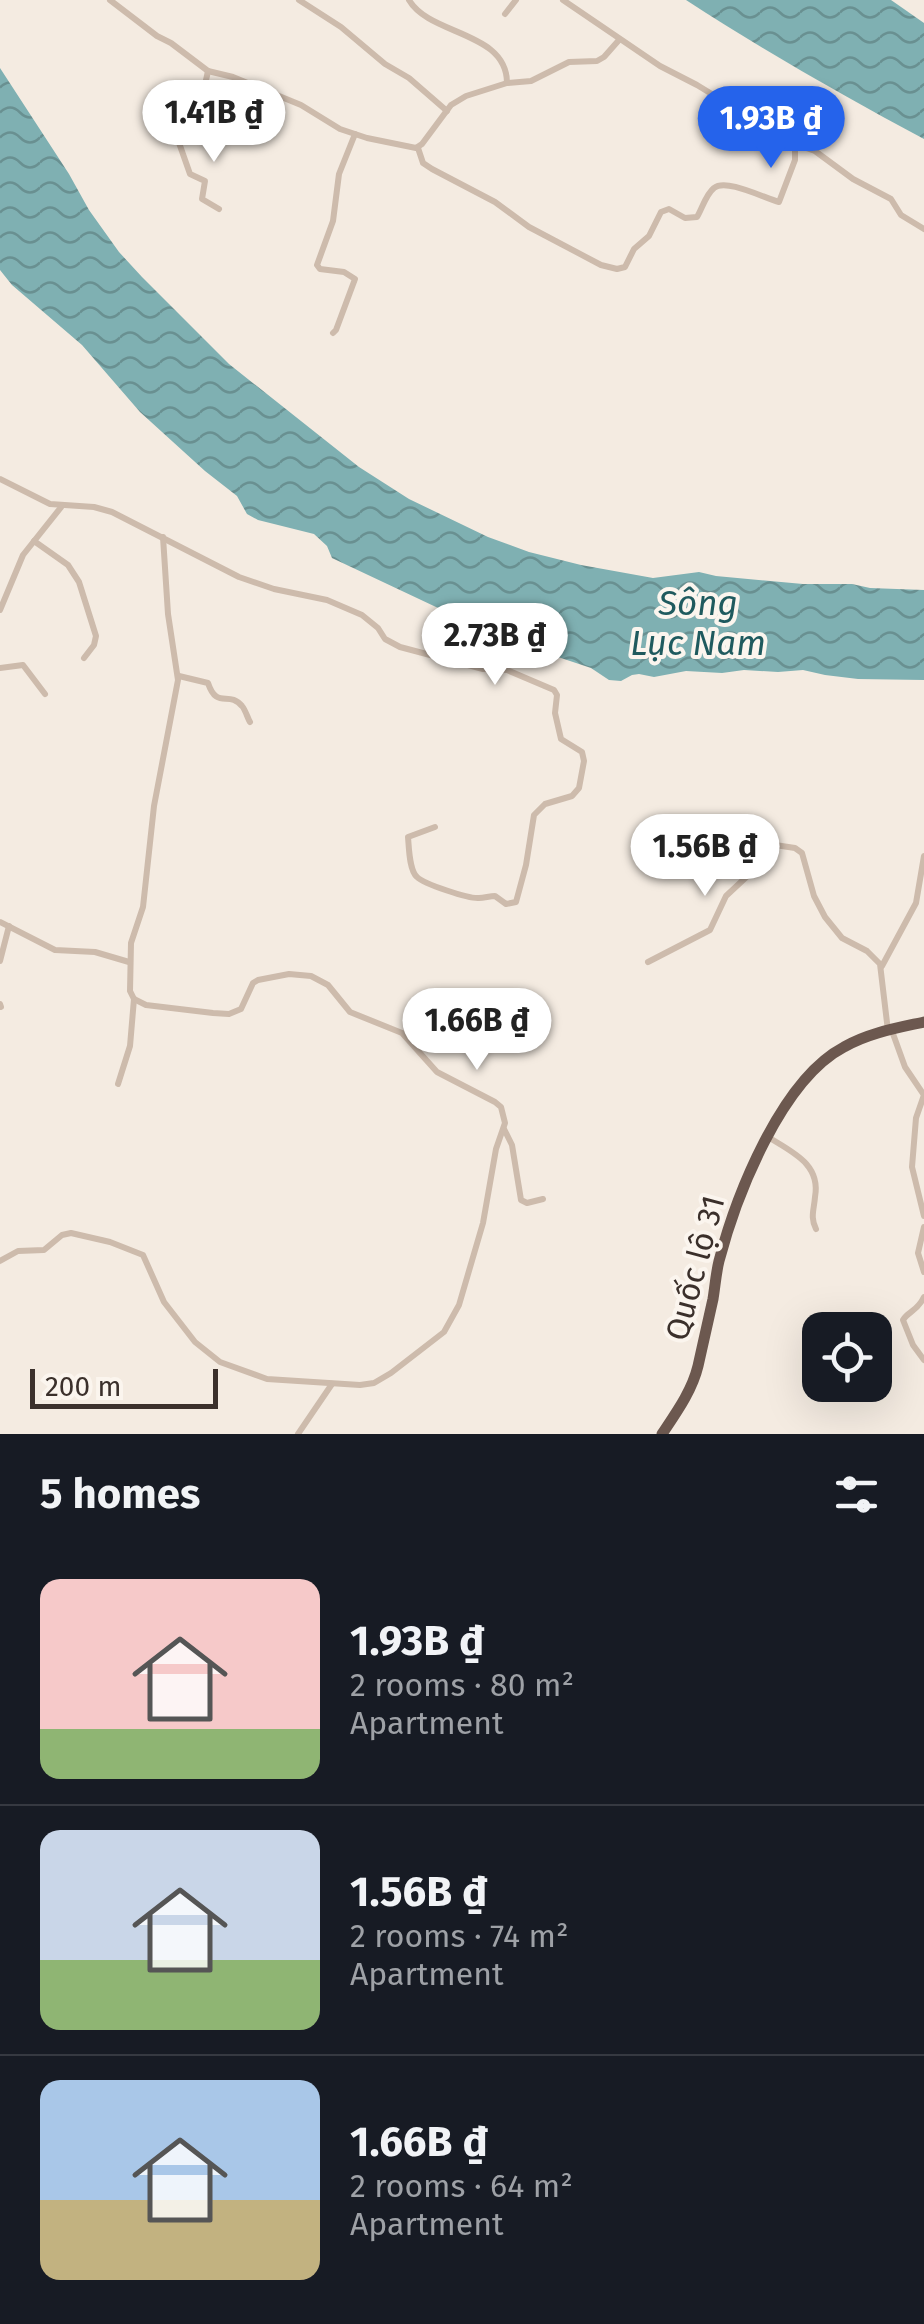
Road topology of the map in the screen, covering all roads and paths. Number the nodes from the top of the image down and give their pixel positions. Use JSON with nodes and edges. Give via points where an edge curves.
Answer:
{"nodes":[{"id":1,"x":110,"y":0,"type":"edge"},
{"id":2,"x":299,"y":0,"type":"edge"},
{"id":3,"x":409,"y":0,"type":"edge"},
{"id":4,"x":516,"y":0,"type":"edge"},
{"id":5,"x":562,"y":0,"type":"edge"},
{"id":6,"x":505,"y":14,"type":"dead end"},
{"id":7,"x":618,"y":40,"type":"junction"},
{"id":8,"x":208,"y":70,"type":"junction"},
{"id":9,"x":507,"y":83,"type":"junction"},
{"id":10,"x":446,"y":112,"type":"junction"},
{"id":11,"x":355,"y":134,"type":"junction"},
{"id":12,"x":796,"y":145,"type":"junction"},
{"id":13,"x":418,"y":148,"type":"junction"},
{"id":14,"x":219,"y":209,"type":"dead end"},
{"id":15,"x":924,"y":228,"type":"edge"},
{"id":16,"x":333,"y":333,"type":"dead end"},
{"id":17,"x":0,"y":479,"type":"edge"},
{"id":18,"x":62,"y":506,"type":"junction"},
{"id":19,"x":162,"y":537,"type":"junction"},
{"id":20,"x":34,"y":541,"type":"junction"},
{"id":21,"x":0,"y":610,"type":"edge"},
{"id":22,"x":84,"y":658,"type":"dead end"},
{"id":23,"x":0,"y":668,"type":"edge"},
{"id":24,"x":178,"y":676,"type":"junction"},
{"id":25,"x":45,"y":694,"type":"dead end"},
{"id":26,"x":250,"y":722,"type":"dead end"},
{"id":27,"x":435,"y":828,"type":"dead end"},
{"id":28,"x":924,"y":856,"type":"edge"},
{"id":29,"x":0,"y":922,"type":"edge"},
{"id":30,"x":10,"y":926,"type":"junction"},
{"id":31,"x":0,"y":962,"type":"edge"},
{"id":32,"x":130,"y":962,"type":"junction"},
{"id":33,"x":648,"y":962,"type":"dead end"},
{"id":34,"x":881,"y":967,"type":"junction"},
{"id":35,"x":134,"y":999,"type":"junction"},
{"id":36,"x":924,"y":1022,"type":"edge"},
{"id":37,"x":890,"y":1030,"type":"junction"},
{"id":38,"x":118,"y":1084,"type":"dead end"},
{"id":39,"x":503,"y":1128,"type":"junction"},
{"id":40,"x":768,"y":1137,"type":"junction"},
{"id":41,"x":543,"y":1199,"type":"dead end"},
{"id":42,"x":924,"y":1216,"type":"edge"},
{"id":43,"x":924,"y":1227,"type":"edge"},
{"id":44,"x":816,"y":1229,"type":"dead end"},
{"id":45,"x":0,"y":1261,"type":"edge"},
{"id":46,"x":924,"y":1272,"type":"edge"},
{"id":47,"x":924,"y":1297,"type":"edge"},
{"id":48,"x":924,"y":1360,"type":"edge"},
{"id":49,"x":332,"y":1384,"type":"junction"},
{"id":50,"x":298,"y":1434,"type":"edge"},
{"id":51,"x":662,"y":1434,"type":"edge"}],
"edges":[{"from":1,"to":8,"type":"street"},
{"from":2,"to":10,"type":"street"},
{"from":3,"to":9,"type":"street","via":[[416,10],[485,43],[506,70]]},
{"from":4,"to":6,"type":"street"},
{"from":5,"to":7,"type":"street"},
{"from":7,"to":9,"type":"street","via":[[597,62],[569,62],[530,81]]},
{"from":7,"to":12,"type":"street"},
{"from":8,"to":11,"type":"street","via":[[302,105]]},
{"from":8,"to":14,"type":"street","via":[[200,108],[178,143],[190,174],[205,181],[202,199]]},
{"from":9,"to":10,"type":"street","via":[[466,96]]},
{"from":10,"to":13,"type":"street"},
{"from":11,"to":13,"type":"street"},
{"from":11,"to":16,"type":"street","via":[[317,266],[355,279]]},
{"from":12,"to":13,"type":"street","via":[[778,202],[717,186],[697,217],[660,212],[620,269],[529,228],[426,166]]},
{"from":12,"to":15,"type":"street","via":[[815,150],[886,196],[901,216]]},
{"from":17,"to":18,"type":"street"},
{"from":18,"to":19,"type":"street","via":[[107,510]]},
{"from":18,"to":20,"type":"street"},
{"from":19,"to":24,"type":"street"},
{"from":19,"to":27,"type":"street","via":[[239,576],[362,615],[400,647],[507,670],[556,692],[560,740],[584,756],[579,788],[534,815],[516,901],[474,898],[417,878],[408,837]]},
{"from":20,"to":21,"type":"street"},
{"from":20,"to":22,"type":"street","via":[[68,565],[79,582],[96,636]]},
{"from":23,"to":25,"type":"street","via":[[23,665]]},
{"from":24,"to":26,"type":"street","via":[[208,684],[217,699],[240,703]]},
{"from":24,"to":32,"type":"street"},
{"from":28,"to":34,"type":"street","via":[[916,903]]},
{"from":29,"to":30,"type":"street"},
{"from":30,"to":31,"type":"street"},
{"from":30,"to":32,"type":"street","via":[[51,949]]},
{"from":32,"to":35,"type":"street"},
{"from":33,"to":34,"type":"street","via":[[710,930],[726,896],[775,845],[802,853],[825,917]]},
{"from":34,"to":37,"type":"street"},
{"from":35,"to":38,"type":"street"},
{"from":35,"to":39,"type":"street","via":[[146,1006],[230,1014],[262,978],[311,976],[350,1012],[402,1033],[437,1072],[498,1104]]},
{"from":36,"to":37,"type":"highway","name":"Quốc lộ 31"},
{"from":37,"to":40,"type":"highway","name":"Quốc lộ 31","via":[[828,1056],[792,1096]]},
{"from":37,"to":42,"type":"street","via":[[924,1094],[912,1166]]},
{"from":39,"to":41,"type":"street","via":[[522,1200]]},
{"from":39,"to":49,"type":"street","via":[[467,1284],[450,1323],[374,1383]]},
{"from":40,"to":44,"type":"street","via":[[812,1169]]},
{"from":40,"to":51,"type":"highway","name":"Quốc lộ 31","via":[[718,1263],[698,1366]]},
{"from":43,"to":46,"type":"street","via":[[918,1253]]},
{"from":45,"to":49,"type":"street","via":[[18,1251],[44,1250],[71,1233],[137,1252],[169,1310],[213,1358],[267,1380]]},
{"from":47,"to":48,"type":"street","via":[[903,1320]]},
{"from":49,"to":50,"type":"street"}]}
